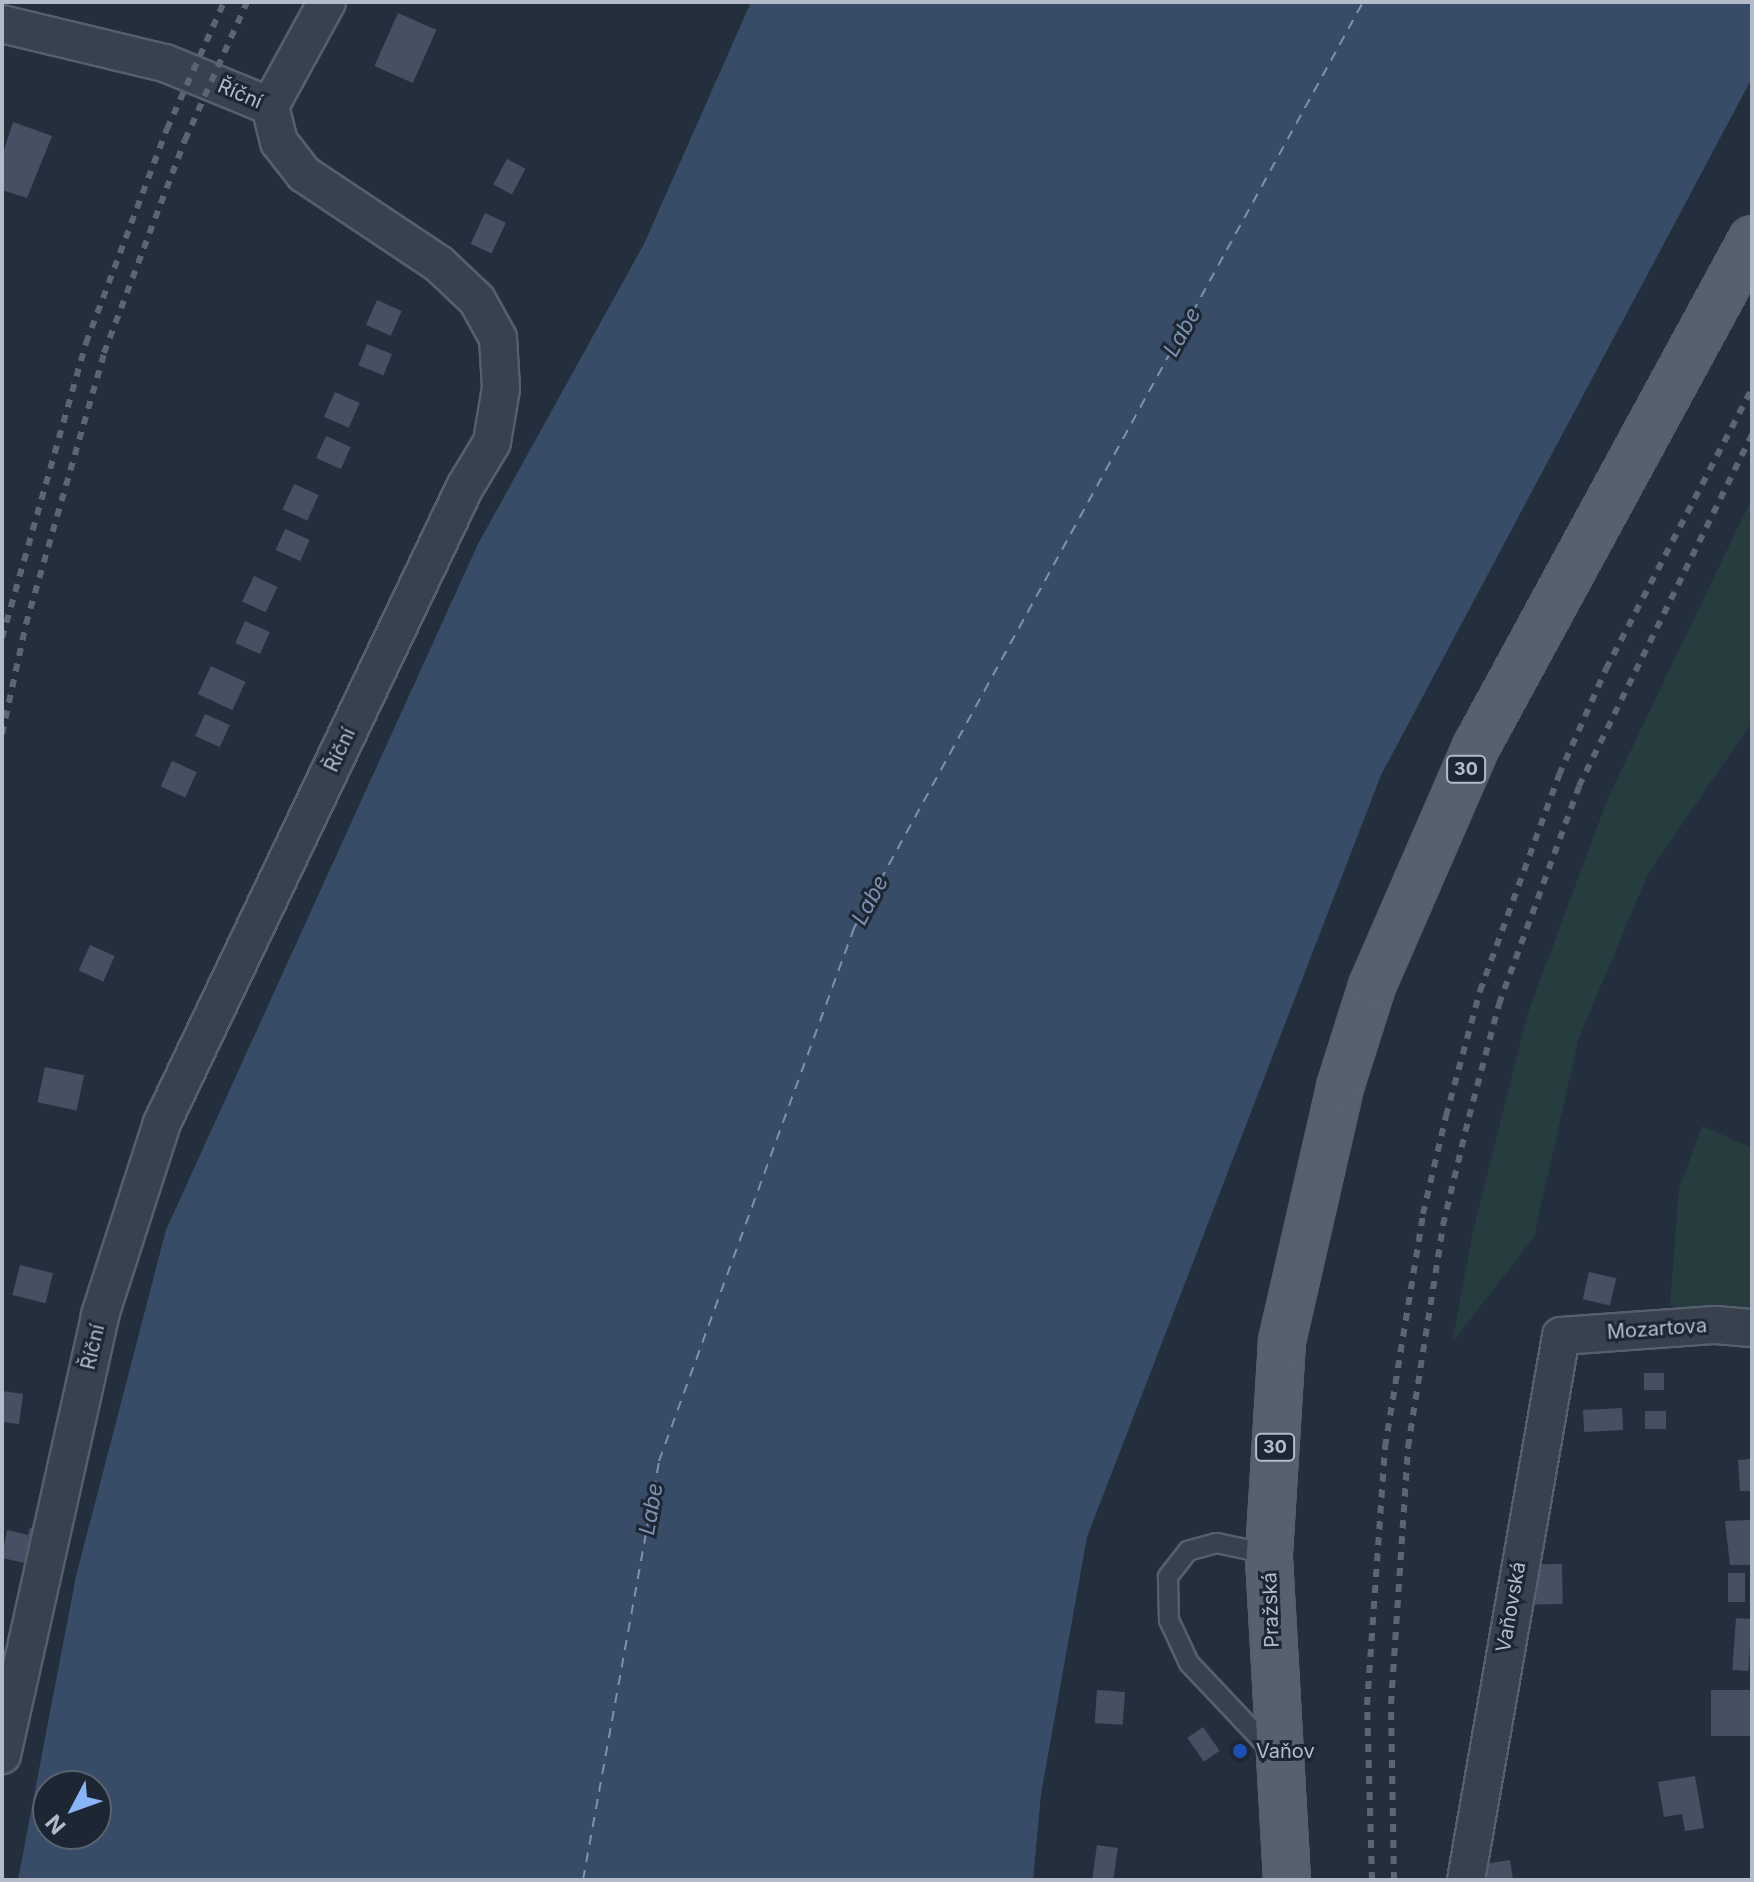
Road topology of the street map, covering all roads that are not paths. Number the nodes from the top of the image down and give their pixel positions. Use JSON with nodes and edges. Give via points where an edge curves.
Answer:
{"nodes":[{"id":1,"x":327,"y":2,"type":"edge"},
{"id":2,"x":2,"y":24,"type":"edge"},
{"id":3,"x":270,"y":106,"type":"junction"},
{"id":4,"x":1752,"y":239,"type":"edge"},
{"id":5,"x":1752,"y":1328,"type":"edge"},
{"id":6,"x":1561,"y":1336,"type":"joint"},
{"id":7,"x":1269,"y":1554,"type":"junction"},
{"id":8,"x":2,"y":1755,"type":"edge"},
{"id":9,"x":1277,"y":1756,"type":"junction"},
{"id":10,"x":1287,"y":1880,"type":"edge"},
{"id":11,"x":1466,"y":1880,"type":"edge"}],
"edges":[{"from":1,"to":3,"type":"street"},
{"from":2,"to":3,"type":"street","name":"Říční","via":[[165,63]]},
{"from":3,"to":8,"type":"street","name":"Říční","via":[[279,142],[304,174],[439,264],[477,300],[498,338],[501,388],[492,442],[465,487],[162,1123],[100,1315]]},
{"from":4,"to":7,"type":"main road","name":"Pražská","number":"30","via":[[1518,668],[1435,833],[1372,986],[1340,1087],[1282,1341]]},
{"from":5,"to":6,"type":"street","name":"Mozartova","via":[[1716,1325]]},
{"from":6,"to":11,"type":"street","name":"Vaňovská"},
{"from":7,"to":9,"type":"main road","name":"Pražská","number":"30"},
{"from":7,"to":9,"type":"lane","via":[[1217,1543],[1188,1551],[1168,1577],[1169,1620],[1189,1663]]},
{"from":9,"to":10,"type":"main road","name":"Pražská","number":"30"}]}
